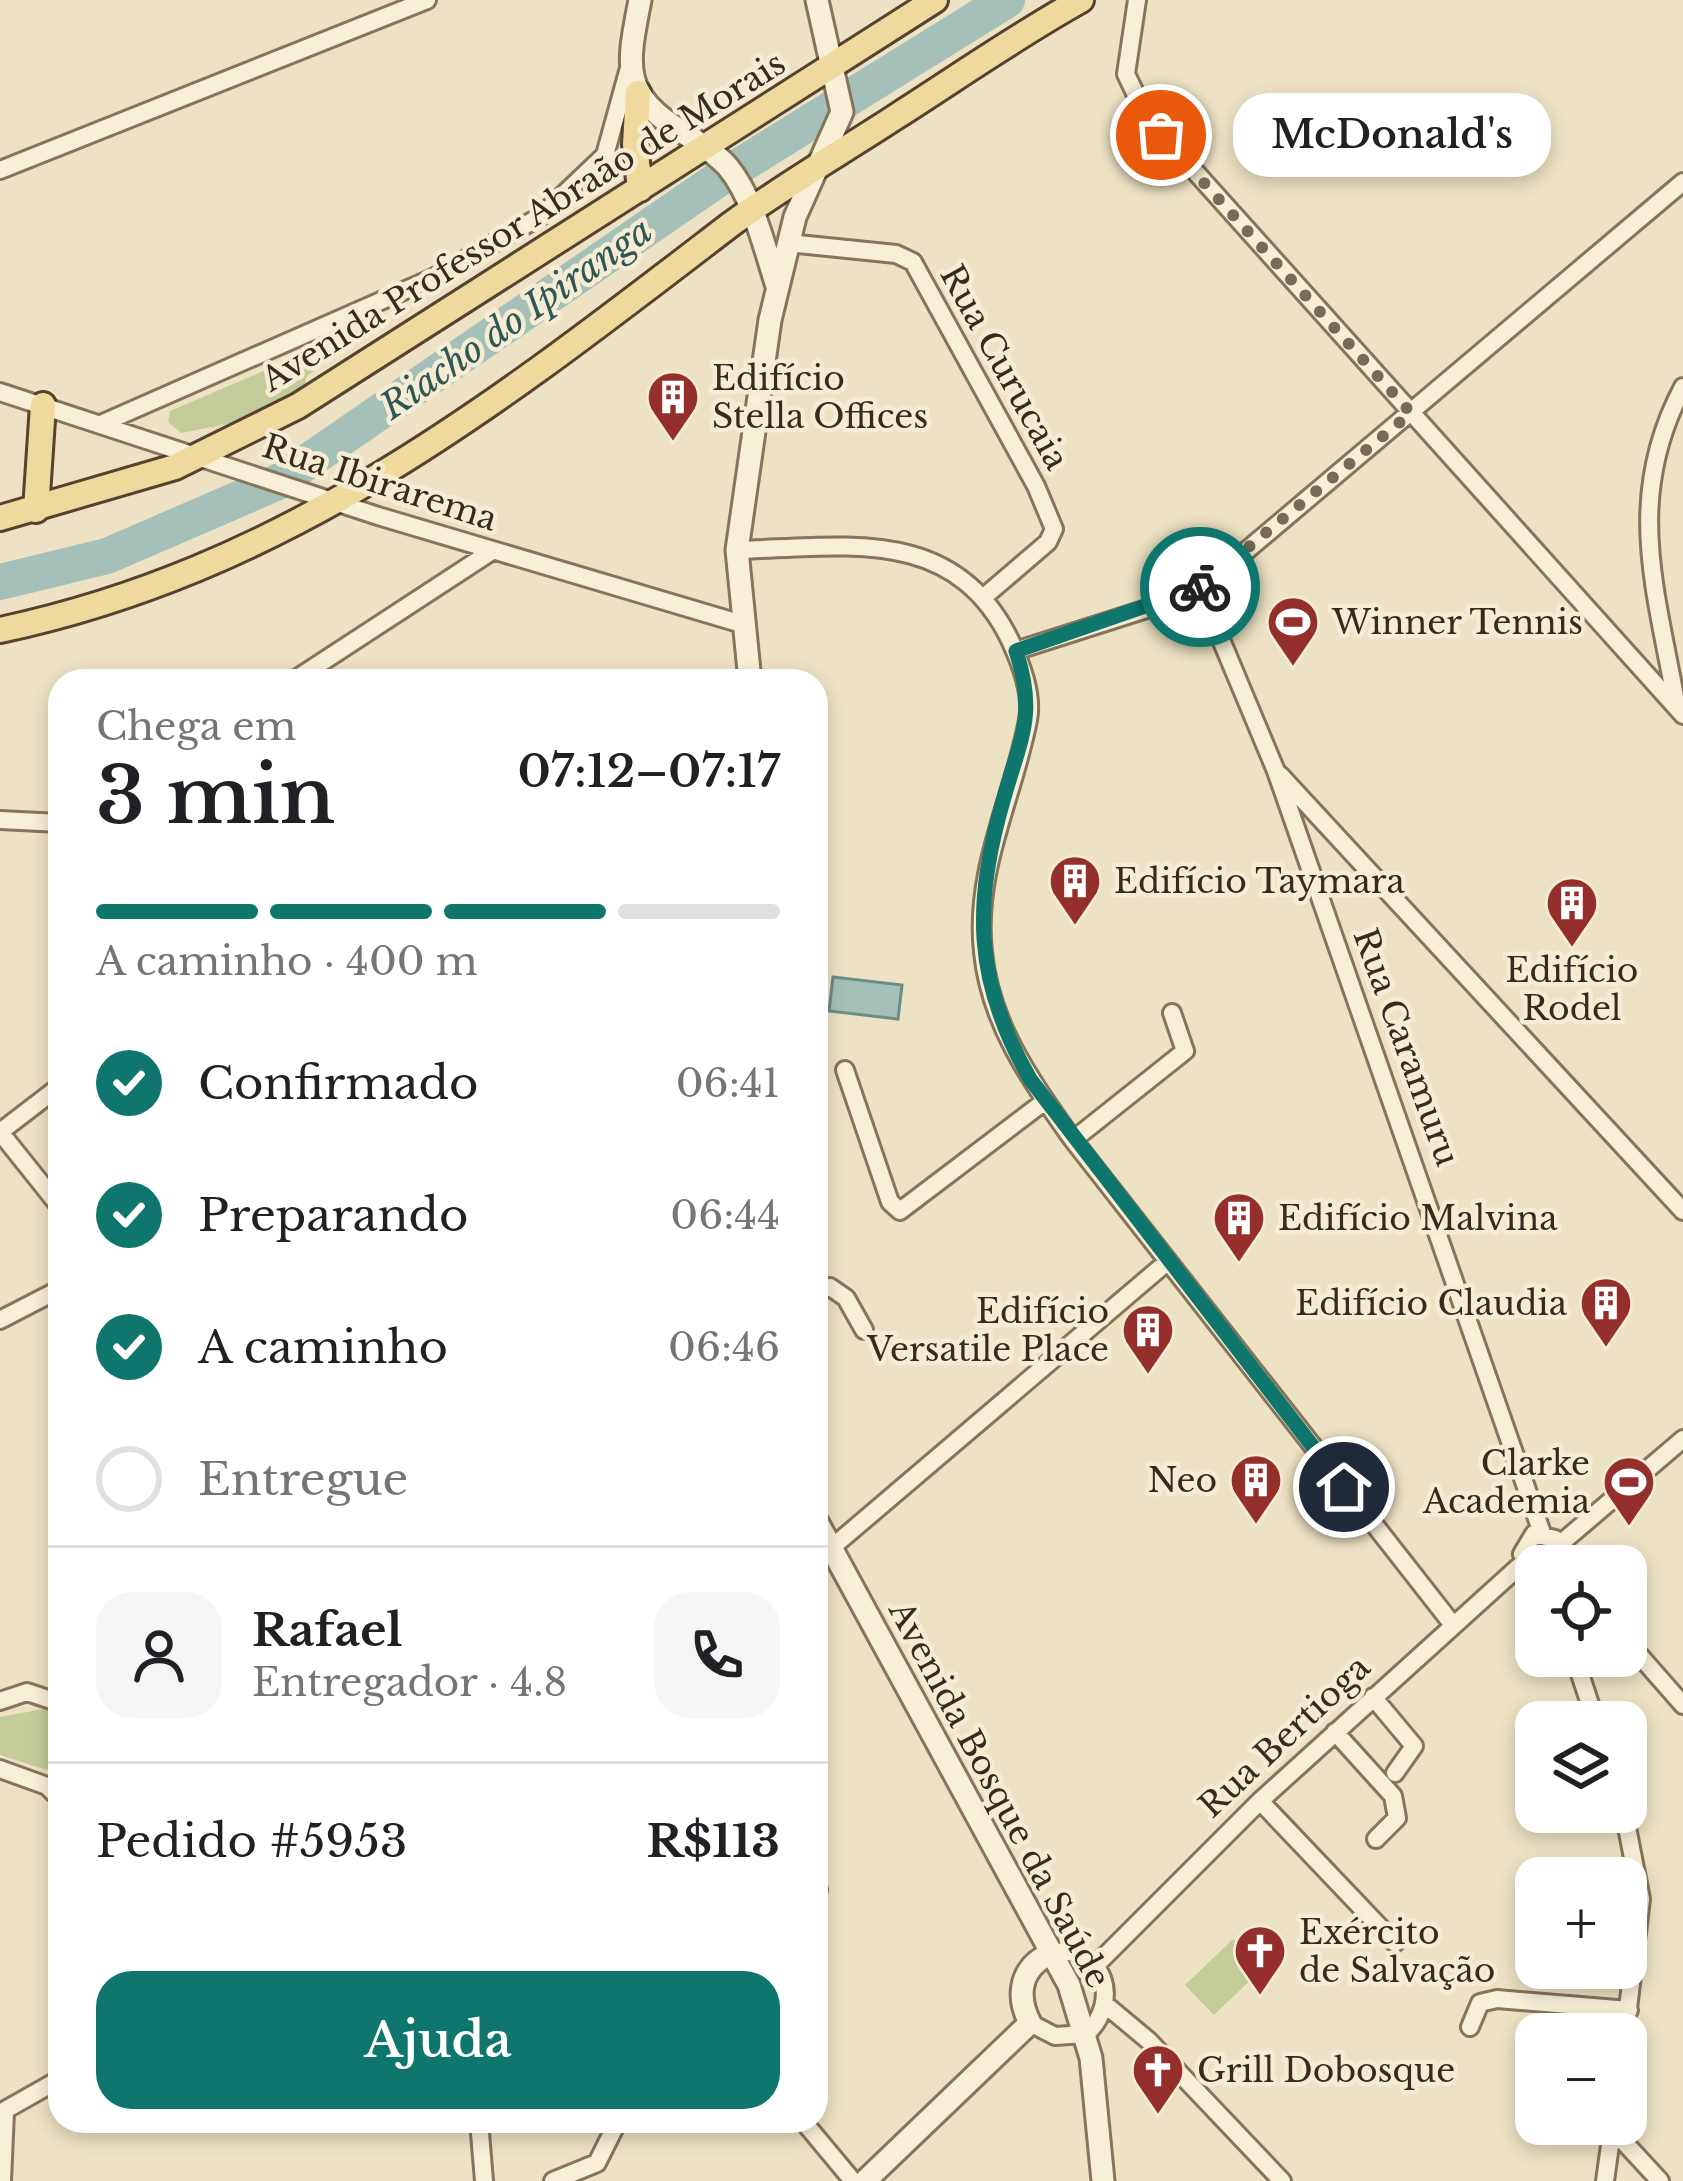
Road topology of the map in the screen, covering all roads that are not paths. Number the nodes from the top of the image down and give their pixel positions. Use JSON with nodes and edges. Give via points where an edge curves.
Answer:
{"nodes":[{"id":1,"x":427,"y":0,"type":"edge"},
{"id":2,"x":640,"y":0,"type":"edge"},
{"id":3,"x":817,"y":0,"type":"edge"},
{"id":4,"x":934,"y":0,"type":"edge"},
{"id":5,"x":1081,"y":0,"type":"edge"},
{"id":6,"x":1136,"y":0,"type":"edge"},
{"id":7,"x":832,"y":63,"type":"junction"},
{"id":8,"x":629,"y":68,"type":"junction"},
{"id":9,"x":638,"y":93,"type":"junction"},
{"id":10,"x":711,"y":152,"type":"junction"},
{"id":11,"x":818,"y":168,"type":"junction"},
{"id":12,"x":0,"y":170,"type":"edge"},
{"id":13,"x":1683,"y":182,"type":"edge"},
{"id":14,"x":640,"y":189,"type":"junction"},
{"id":15,"x":1668,"y":194,"type":"junction"},
{"id":16,"x":747,"y":199,"type":"junction"},
{"id":17,"x":1683,"y":211,"type":"edge"},
{"id":18,"x":788,"y":243,"type":"junction"},
{"id":19,"x":777,"y":287,"type":"junction"},
{"id":20,"x":1683,"y":388,"type":"edge"},
{"id":21,"x":0,"y":392,"type":"edge"},
{"id":22,"x":43,"y":404,"type":"junction"},
{"id":23,"x":1411,"y":413,"type":"junction"},
{"id":24,"x":103,"y":423,"type":"junction"},
{"id":25,"x":205,"y":455,"type":"junction"},
{"id":26,"x":328,"y":499,"type":"junction"},
{"id":27,"x":36,"y":510,"type":"junction"},
{"id":28,"x":0,"y":518,"type":"edge"},
{"id":29,"x":737,"y":550,"type":"junction"},
{"id":30,"x":492,"y":551,"type":"junction"},
{"id":31,"x":1199,"y":587,"type":"junction"},
{"id":32,"x":985,"y":596,"type":"junction"},
{"id":33,"x":742,"y":624,"type":"junction"},
{"id":34,"x":0,"y":630,"type":"edge"},
{"id":35,"x":1016,"y":651,"type":"junction"},
{"id":36,"x":321,"y":662,"type":"junction"},
{"id":37,"x":311,"y":669,"type":"edge"},
{"id":38,"x":320,"y":669,"type":"edge"},
{"id":39,"x":748,"y":669,"type":"edge"},
{"id":40,"x":1680,"y":711,"type":"edge"},
{"id":41,"x":1276,"y":771,"type":"junction"},
{"id":42,"x":0,"y":820,"type":"edge"},
{"id":43,"x":48,"y":822,"type":"edge"},
{"id":44,"x":1172,"y":1013,"type":"dead end"},
{"id":45,"x":845,"y":1070,"type":"dead end"},
{"id":46,"x":48,"y":1095,"type":"edge"},
{"id":47,"x":1046,"y":1101,"type":"junction"},
{"id":48,"x":0,"y":1132,"type":"edge"},
{"id":49,"x":1073,"y":1140,"type":"junction"},
{"id":50,"x":48,"y":1192,"type":"edge"},
{"id":51,"x":1683,"y":1211,"type":"edge"},
{"id":52,"x":1167,"y":1262,"type":"junction"},
{"id":53,"x":828,"y":1288,"type":"edge"},
{"id":54,"x":48,"y":1295,"type":"edge"},
{"id":55,"x":0,"y":1320,"type":"edge"},
{"id":56,"x":864,"y":1330,"type":"dead end"},
{"id":57,"x":1683,"y":1439,"type":"edge"},
{"id":58,"x":1542,"y":1533,"type":"junction"},
{"id":59,"x":1528,"y":1545,"type":"edge"},
{"id":60,"x":1550,"y":1545,"type":"edge"},
{"id":61,"x":1574,"y":1545,"type":"edge"},
{"id":62,"x":828,"y":1552,"type":"edge"},
{"id":63,"x":828,"y":1562,"type":"edge"},
{"id":64,"x":1515,"y":1577,"type":"edge"},
{"id":65,"x":1453,"y":1625,"type":"junction"},
{"id":66,"x":1647,"y":1664,"type":"edge"},
{"id":67,"x":1372,"y":1697,"type":"junction"},
{"id":68,"x":48,"y":1699,"type":"edge"},
{"id":69,"x":0,"y":1702,"type":"edge"},
{"id":70,"x":1683,"y":1705,"type":"edge"},
{"id":71,"x":1335,"y":1732,"type":"junction"},
{"id":72,"x":0,"y":1769,"type":"edge"},
{"id":73,"x":1395,"y":1773,"type":"dead end"},
{"id":74,"x":48,"y":1787,"type":"edge"},
{"id":75,"x":1260,"y":1802,"type":"junction"},
{"id":76,"x":1628,"y":1833,"type":"edge"},
{"id":77,"x":1376,"y":1839,"type":"dead end"},
{"id":78,"x":1395,"y":1943,"type":"dead end"},
{"id":79,"x":1052,"y":1953,"type":"junction"},
{"id":80,"x":1096,"y":1966,"type":"junction"},
{"id":81,"x":1107,"y":2006,"type":"junction"},
{"id":82,"x":1629,"y":2010,"type":"junction"},
{"id":83,"x":1628,"y":2013,"type":"edge"},
{"id":84,"x":1030,"y":2023,"type":"junction"},
{"id":85,"x":1470,"y":2027,"type":"dead end"},
{"id":86,"x":1086,"y":2033,"type":"junction"},
{"id":87,"x":48,"y":2086,"type":"edge"},
{"id":88,"x":3,"y":2113,"type":"edge"},
{"id":89,"x":480,"y":2133,"type":"edge"},
{"id":90,"x":612,"y":2133,"type":"edge"},
{"id":91,"x":813,"y":2133,"type":"edge"},
{"id":92,"x":1610,"y":2145,"type":"edge"},
{"id":93,"x":1629,"y":2145,"type":"edge"},
{"id":94,"x":2,"y":2181,"type":"edge"},
{"id":95,"x":484,"y":2181,"type":"edge"},
{"id":96,"x":554,"y":2181,"type":"edge"},
{"id":97,"x":854,"y":2181,"type":"edge"},
{"id":98,"x":865,"y":2181,"type":"edge"},
{"id":99,"x":1103,"y":2181,"type":"edge"},
{"id":100,"x":1282,"y":2181,"type":"edge"},
{"id":101,"x":1605,"y":2181,"type":"edge"},
{"id":102,"x":1660,"y":2181,"type":"edge"}],
"edges":[{"from":1,"to":12,"type":"street"},
{"from":2,"to":8,"type":"street"},
{"from":3,"to":7,"type":"street"},
{"from":4,"to":7,"type":"main road","name":"Avenida Professor Abraão de Morais"},
{"from":5,"to":11,"type":"main road"},
{"from":6,"to":23,"type":"street","via":[[1126,74],[1134,99]]},
{"from":7,"to":10,"type":"main road","name":"Avenida Professor Abraão de Morais"},
{"from":7,"to":11,"type":"street","via":[[842,112]]},
{"from":8,"to":9,"type":"street"},
{"from":8,"to":24,"type":"street","via":[[605,155],[564,198],[465,262]]},
{"from":9,"to":10,"type":"street"},
{"from":9,"to":14,"type":"main road"},
{"from":10,"to":14,"type":"main road","name":"Avenida Professor Abraão de Morais"},
{"from":10,"to":16,"type":"street"},
{"from":11,"to":16,"type":"main road"},
{"from":11,"to":18,"type":"street"},
{"from":13,"to":15,"type":"street"},
{"from":14,"to":25,"type":"main road","name":"Avenida Professor Abraão de Morais","via":[[415,336]]},
{"from":15,"to":17,"type":"street"},
{"from":15,"to":23,"type":"street"},
{"from":16,"to":19,"type":"street"},
{"from":16,"to":26,"type":"main road","via":[[485,412]]},
{"from":18,"to":19,"type":"street"},
{"from":18,"to":32,"type":"street","name":"Rua Curucaia","via":[[913,262],[973,368],[1054,525],[1048,542]]},
{"from":19,"to":29,"type":"street"},
{"from":20,"to":40,"type":"street","via":[[1664,433],[1647,515],[1648,565]]},
{"from":21,"to":22,"type":"street","name":"Rua Ibirarema"},
{"from":22,"to":24,"type":"street","name":"Rua Ibirarema"},
{"from":22,"to":27,"type":"main road"},
{"from":23,"to":31,"type":"street"},
{"from":23,"to":40,"type":"street"},
{"from":24,"to":25,"type":"street","name":"Rua Ibirarema"},
{"from":25,"to":26,"type":"street","name":"Rua Ibirarema"},
{"from":25,"to":27,"type":"main road","name":"Avenida Professor Abraão de Morais"},
{"from":26,"to":30,"type":"street","name":"Rua Ibirarema"},
{"from":26,"to":34,"type":"main road","via":[[238,554],[140,592]]},
{"from":27,"to":28,"type":"main road","name":"Avenida Professor Abraão de Morais"},
{"from":29,"to":32,"type":"street","via":[[898,551],[939,562]]},
{"from":29,"to":33,"type":"street"},
{"from":30,"to":33,"type":"street","name":"Rua Ibirarema"},
{"from":30,"to":36,"type":"street"},
{"from":31,"to":35,"type":"street"},
{"from":31,"to":41,"type":"street","name":"Rua Caramuru"},
{"from":32,"to":35,"type":"street"},
{"from":33,"to":39,"type":"street"},
{"from":35,"to":47,"type":"street","via":[[1029,716],[987,865],[982,948],[1001,1024]]},
{"from":36,"to":37,"type":"street"},
{"from":36,"to":38,"type":"street"},
{"from":41,"to":51,"type":"street"},
{"from":41,"to":58,"type":"street","name":"Rua Caramuru"},
{"from":42,"to":43,"type":"street"},
{"from":44,"to":49,"type":"street","via":[[1185,1051]]},
{"from":45,"to":47,"type":"street","via":[[896,1210]]},
{"from":46,"to":48,"type":"street"},
{"from":47,"to":49,"type":"street"},
{"from":48,"to":50,"type":"street"},
{"from":49,"to":52,"type":"street"},
{"from":52,"to":62,"type":"street"},
{"from":52,"to":65,"type":"street"},
{"from":53,"to":56,"type":"street","via":[[841,1293]]},
{"from":54,"to":55,"type":"street"},
{"from":57,"to":61,"type":"street"},
{"from":58,"to":59,"type":"street"},
{"from":58,"to":60,"type":"street"},
{"from":63,"to":79,"type":"street","name":"Avenida Bosque da Saúde"},
{"from":64,"to":65,"type":"street","name":"Rua Bertioga"},
{"from":65,"to":67,"type":"street","name":"Rua Bertioga"},
{"from":66,"to":70,"type":"street"},
{"from":67,"to":71,"type":"street","name":"Rua Bertioga"},
{"from":67,"to":73,"type":"street","via":[[1414,1746]]},
{"from":68,"to":69,"type":"street","via":[[28,1692]]},
{"from":71,"to":75,"type":"street","name":"Rua Bertioga"},
{"from":71,"to":77,"type":"street","via":[[1396,1801],[1397,1818]]},
{"from":72,"to":74,"type":"street"},
{"from":75,"to":78,"type":"street"},
{"from":75,"to":80,"type":"street","name":"Rua Bertioga"},
{"from":76,"to":82,"type":"street","via":[[1641,1899]]},
{"from":79,"to":80,"type":"street","via":[[1078,1953]]},
{"from":79,"to":84,"type":"street","via":[[1023,1979]]},
{"from":79,"to":86,"type":"street","name":"Avenida Bosque da Saúde"},
{"from":80,"to":81,"type":"street"},
{"from":81,"to":86,"type":"street"},
{"from":81,"to":100,"type":"street"},
{"from":82,"to":83,"type":"street"},
{"from":82,"to":85,"type":"street","via":[[1497,1999],[1480,2003]]},
{"from":84,"to":86,"type":"street","via":[[1055,2036]]},
{"from":84,"to":98,"type":"street"},
{"from":86,"to":99,"type":"street","name":"Avenida Bosque da Saúde"},
{"from":87,"to":88,"type":"street"},
{"from":88,"to":94,"type":"street"},
{"from":89,"to":95,"type":"street"},
{"from":90,"to":96,"type":"street","via":[[597,2163]]},
{"from":91,"to":97,"type":"street"},
{"from":92,"to":101,"type":"street"},
{"from":93,"to":102,"type":"street"}]}
